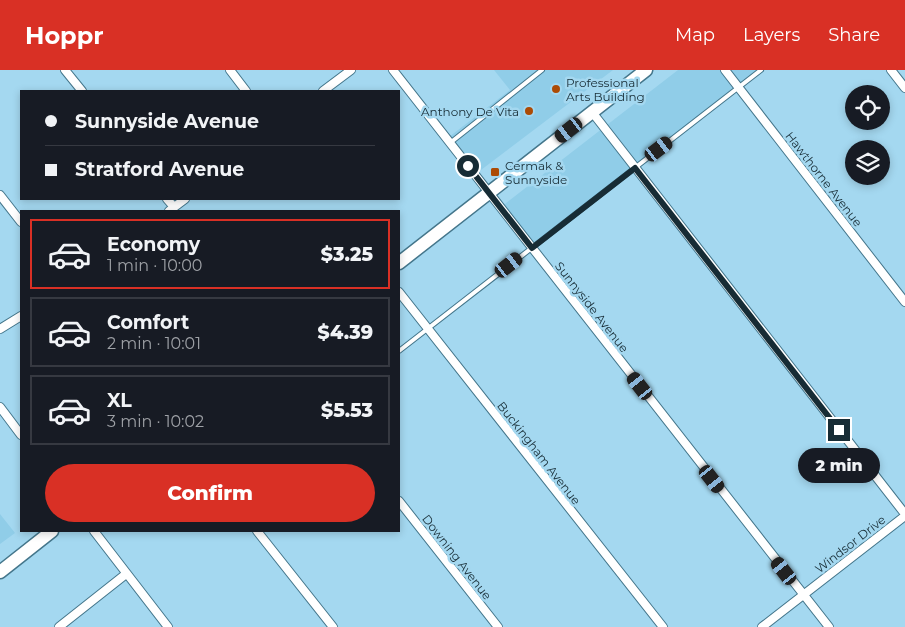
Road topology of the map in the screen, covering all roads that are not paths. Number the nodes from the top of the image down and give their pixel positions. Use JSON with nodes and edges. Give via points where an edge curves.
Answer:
{"nodes":[{"id":1,"x":65,"y":70,"type":"edge"},
{"id":2,"x":230,"y":70,"type":"edge"},
{"id":3,"x":351,"y":70,"type":"edge"},
{"id":4,"x":394,"y":70,"type":"edge"},
{"id":5,"x":542,"y":70,"type":"edge"},
{"id":6,"x":646,"y":70,"type":"edge"},
{"id":7,"x":725,"y":70,"type":"edge"},
{"id":8,"x":761,"y":70,"type":"edge"},
{"id":9,"x":892,"y":70,"type":"edge"},
{"id":10,"x":738,"y":87,"type":"junction"},
{"id":11,"x":905,"y":88,"type":"edge"},
{"id":12,"x":81,"y":90,"type":"edge"},
{"id":13,"x":245,"y":90,"type":"edge"},
{"id":14,"x":324,"y":90,"type":"edge"},
{"id":15,"x":592,"y":112,"type":"junction"},
{"id":16,"x":450,"y":143,"type":"junction"},
{"id":17,"x":635,"y":168,"type":"junction"},
{"id":18,"x":489,"y":193,"type":"junction"},
{"id":19,"x":0,"y":195,"type":"edge"},
{"id":20,"x":184,"y":200,"type":"edge"},
{"id":21,"x":171,"y":209,"type":"edge"},
{"id":22,"x":20,"y":221,"type":"edge"},
{"id":23,"x":532,"y":248,"type":"junction"},
{"id":24,"x":400,"y":262,"type":"edge"},
{"id":25,"x":400,"y":293,"type":"edge"},
{"id":26,"x":905,"y":302,"type":"edge"},
{"id":27,"x":20,"y":317,"type":"edge"},
{"id":28,"x":0,"y":329,"type":"edge"},
{"id":29,"x":428,"y":329,"type":"junction"},
{"id":30,"x":400,"y":350,"type":"edge"},
{"id":31,"x":0,"y":408,"type":"edge"},
{"id":32,"x":20,"y":434,"type":"edge"},
{"id":33,"x":400,"y":502,"type":"edge"},
{"id":34,"x":905,"y":515,"type":"edge"},
{"id":35,"x":51,"y":532,"type":"edge"},
{"id":36,"x":95,"y":532,"type":"edge"},
{"id":37,"x":258,"y":532,"type":"edge"},
{"id":38,"x":0,"y":572,"type":"edge"},
{"id":39,"x":126,"y":574,"type":"junction"},
{"id":40,"x":803,"y":595,"type":"junction"},
{"id":41,"x":59,"y":627,"type":"edge"},
{"id":42,"x":168,"y":627,"type":"edge"},
{"id":43,"x":332,"y":627,"type":"edge"},
{"id":44,"x":498,"y":627,"type":"edge"},
{"id":45,"x":662,"y":627,"type":"edge"},
{"id":46,"x":762,"y":627,"type":"edge"},
{"id":47,"x":829,"y":627,"type":"edge"}],
"edges":[{"from":1,"to":12,"type":"street"},
{"from":2,"to":13,"type":"street"},
{"from":3,"to":14,"type":"street"},
{"from":4,"to":16,"type":"street","name":"Sunnyside Avenue"},
{"from":5,"to":16,"type":"lane"},
{"from":6,"to":15,"type":"main road"},
{"from":7,"to":10,"type":"street","name":"Hawthorne Avenue"},
{"from":8,"to":10,"type":"lane"},
{"from":9,"to":11,"type":"street"},
{"from":10,"to":17,"type":"lane"},
{"from":10,"to":26,"type":"street","name":"Hawthorne Avenue"},
{"from":15,"to":17,"type":"street"},
{"from":15,"to":18,"type":"main road"},
{"from":16,"to":18,"type":"street","name":"Sunnyside Avenue"},
{"from":17,"to":23,"type":"lane"},
{"from":17,"to":34,"type":"street"},
{"from":18,"to":23,"type":"street","name":"Sunnyside Avenue"},
{"from":18,"to":24,"type":"main road"},
{"from":19,"to":22,"type":"street"},
{"from":20,"to":21,"type":"street"},
{"from":23,"to":29,"type":"lane"},
{"from":23,"to":40,"type":"street","name":"Sunnyside Avenue"},
{"from":25,"to":29,"type":"street","name":"Buckingham Avenue"},
{"from":27,"to":28,"type":"street"},
{"from":29,"to":30,"type":"lane"},
{"from":29,"to":45,"type":"street","name":"Buckingham Avenue"},
{"from":31,"to":32,"type":"street"},
{"from":33,"to":44,"type":"street","name":"Downing Avenue"},
{"from":34,"to":40,"type":"street","name":"Windsor Drive"},
{"from":35,"to":38,"type":"main road"},
{"from":36,"to":39,"type":"street"},
{"from":37,"to":43,"type":"street"},
{"from":39,"to":41,"type":"street"},
{"from":39,"to":42,"type":"street"},
{"from":40,"to":46,"type":"street","name":"Windsor Drive"},
{"from":40,"to":47,"type":"street","name":"Sunnyside Avenue"}]}
